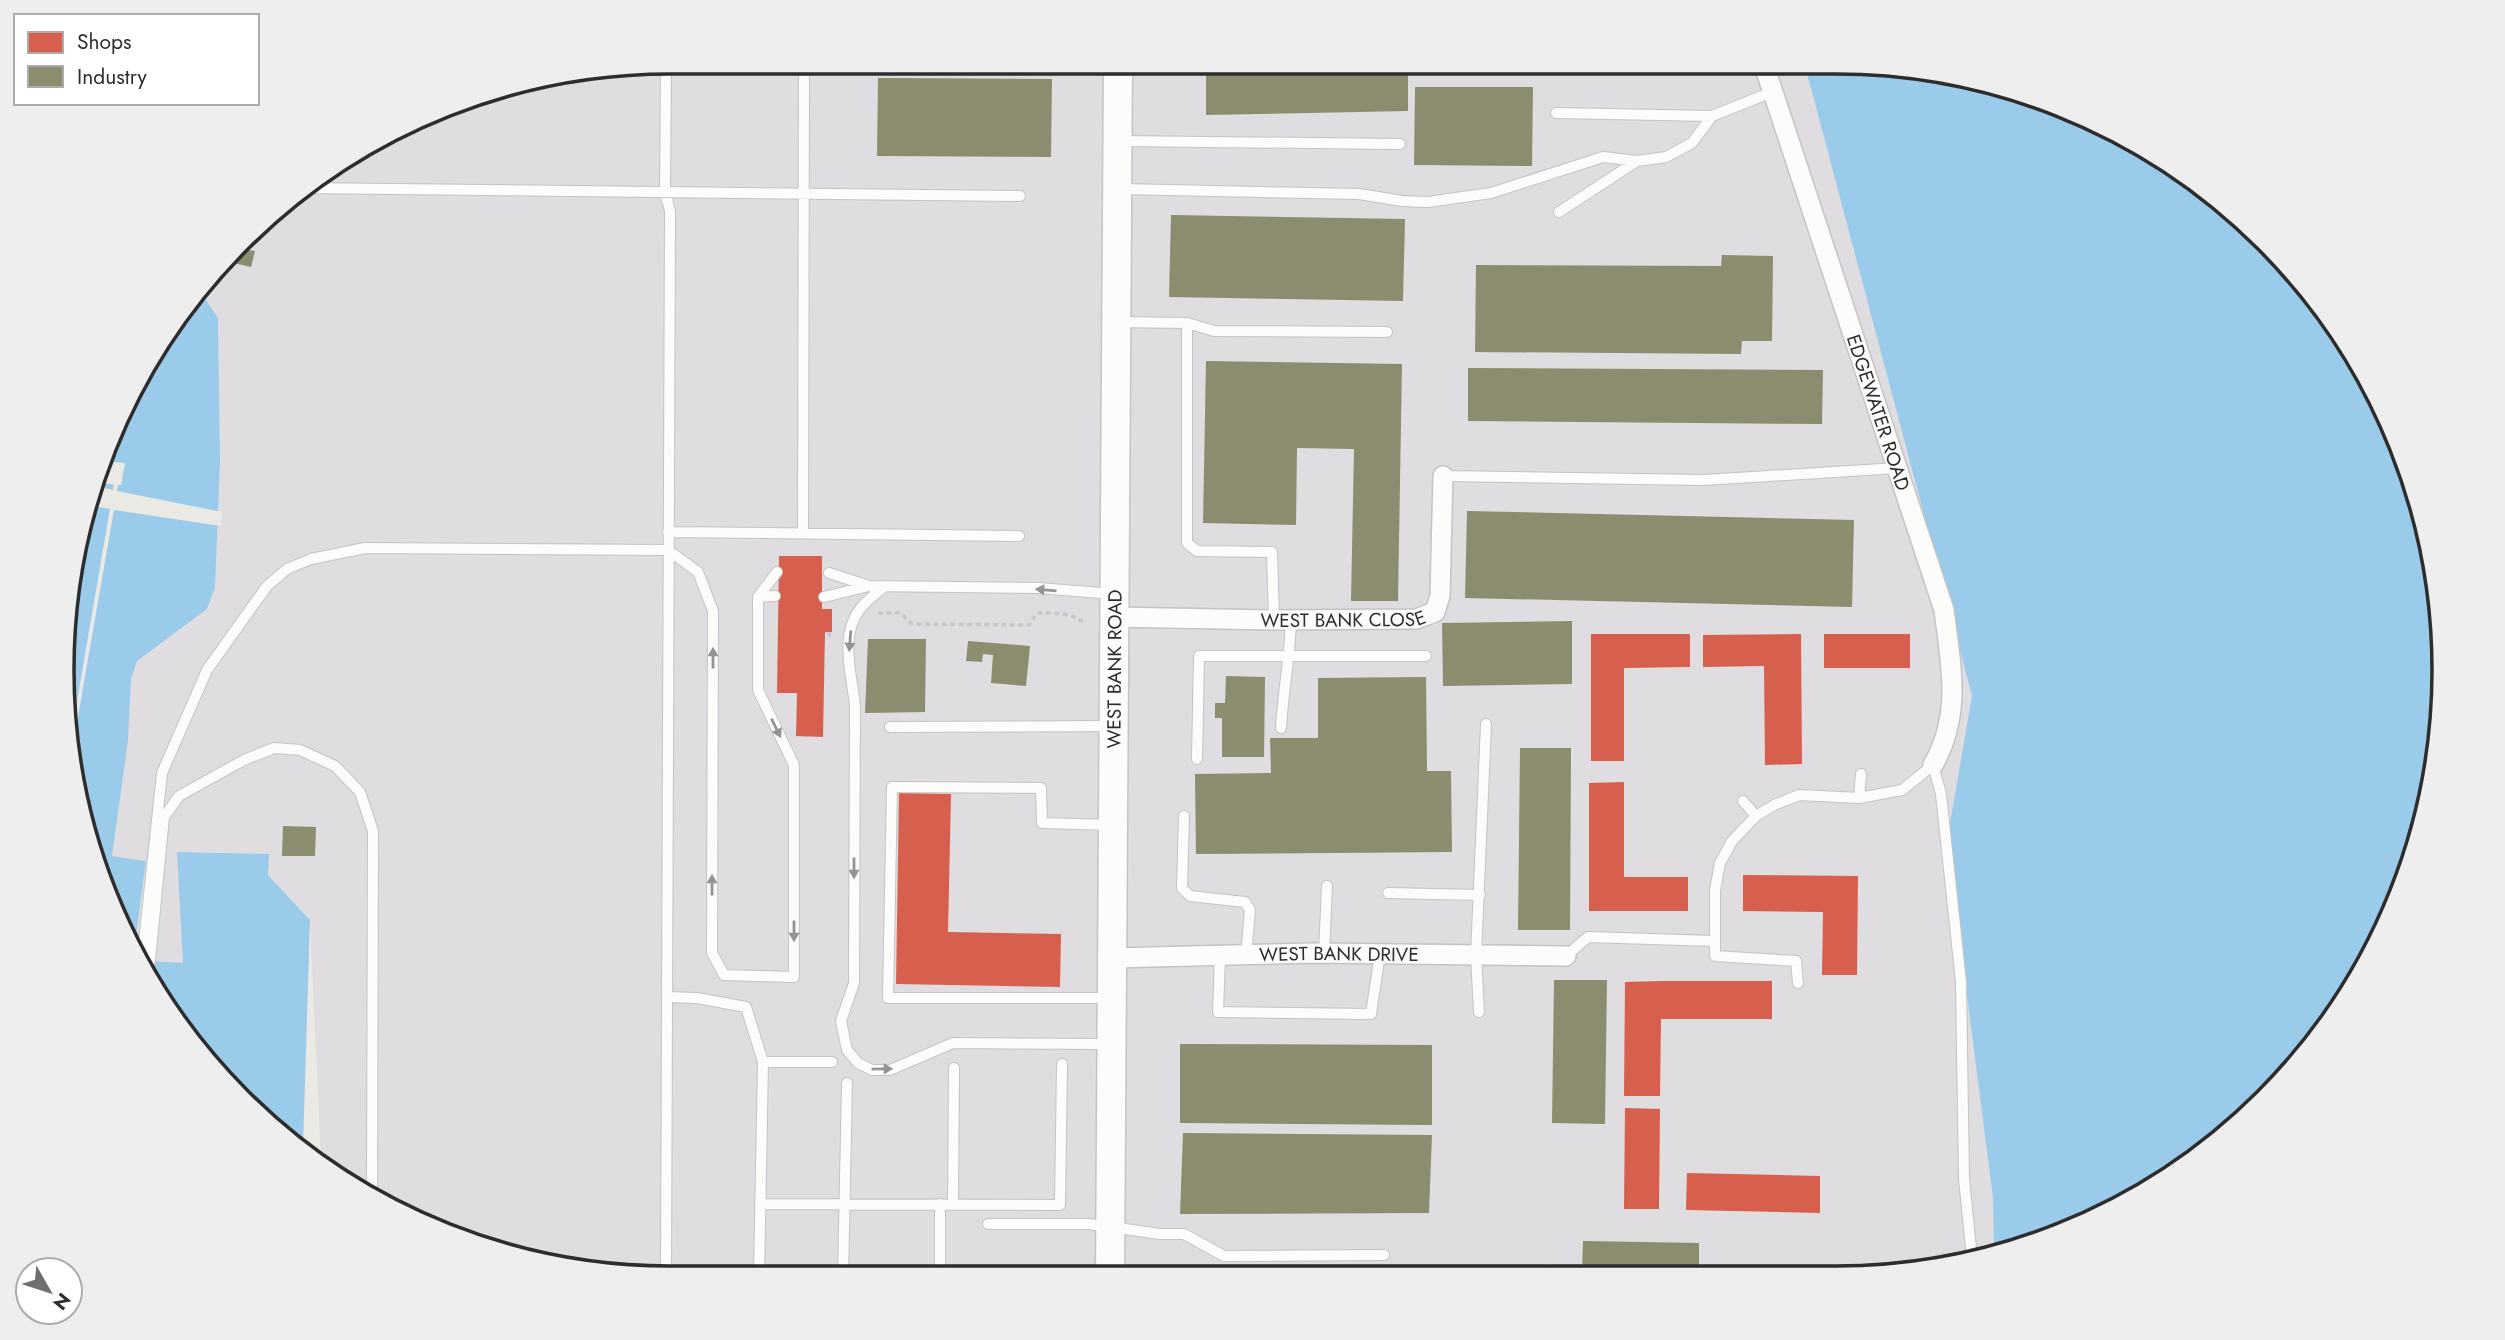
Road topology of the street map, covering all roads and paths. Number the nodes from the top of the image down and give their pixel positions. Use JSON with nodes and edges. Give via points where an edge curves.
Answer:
{"nodes":[{"id":1,"x":666,"y":74,"type":"edge"},
{"id":2,"x":804,"y":74,"type":"edge"},
{"id":3,"x":1118,"y":74,"type":"edge"},
{"id":4,"x":1767,"y":74,"type":"edge"},
{"id":5,"x":1772,"y":92,"type":"junction"},
{"id":6,"x":1556,"y":113,"type":"dead end"},
{"id":7,"x":1712,"y":116,"type":"junction"},
{"id":8,"x":1118,"y":141,"type":"junction"},
{"id":9,"x":1400,"y":144,"type":"dead end"},
{"id":10,"x":1637,"y":161,"type":"junction"},
{"id":11,"x":319,"y":188,"type":"edge"},
{"id":12,"x":1118,"y":189,"type":"junction"},
{"id":13,"x":665,"y":192,"type":"junction"},
{"id":14,"x":805,"y":194,"type":"junction"},
{"id":15,"x":1020,"y":196,"type":"dead end"},
{"id":16,"x":1559,"y":212,"type":"dead end"},
{"id":17,"x":1117,"y":322,"type":"junction"},
{"id":18,"x":1187,"y":323,"type":"junction"},
{"id":19,"x":1387,"y":332,"type":"dead end"},
{"id":20,"x":1898,"y":468,"type":"junction"},
{"id":21,"x":1443,"y":476,"type":"joint"},
{"id":22,"x":668,"y":532,"type":"junction"},
{"id":23,"x":803,"y":533,"type":"junction"},
{"id":24,"x":1019,"y":536,"type":"dead end"},
{"id":25,"x":668,"y":550,"type":"junction"},
{"id":26,"x":777,"y":572,"type":"dead end"},
{"id":27,"x":829,"y":573,"type":"dead end"},
{"id":28,"x":869,"y":586,"type":"junction"},
{"id":29,"x":885,"y":586,"type":"junction"},
{"id":30,"x":775,"y":596,"type":"dead end"},
{"id":31,"x":758,"y":597,"type":"junction"},
{"id":32,"x":824,"y":597,"type":"dead end"},
{"id":33,"x":1114,"y":606,"type":"junction"},
{"id":34,"x":873,"y":617,"type":"dead end"},
{"id":35,"x":1282,"y":620,"type":"junction"},
{"id":36,"x":1086,"y":624,"type":"dead end"},
{"id":37,"x":1290,"y":654,"type":"junction"},
{"id":38,"x":1426,"y":656,"type":"dead end"},
{"id":39,"x":1486,"y":724,"type":"dead end"},
{"id":40,"x":1114,"y":726,"type":"junction"},
{"id":41,"x":890,"y":727,"type":"dead end"},
{"id":42,"x":1281,"y":728,"type":"dead end"},
{"id":43,"x":1197,"y":759,"type":"dead end"},
{"id":44,"x":1933,"y":765,"type":"junction"},
{"id":45,"x":1861,"y":774,"type":"dead end"},
{"id":46,"x":1859,"y":798,"type":"junction"},
{"id":47,"x":1742,"y":801,"type":"dead end"},
{"id":48,"x":1184,"y":816,"type":"dead end"},
{"id":49,"x":1756,"y":816,"type":"junction"},
{"id":50,"x":1113,"y":825,"type":"junction"},
{"id":51,"x":1327,"y":886,"type":"dead end"},
{"id":52,"x":1388,"y":893,"type":"dead end"},
{"id":53,"x":1480,"y":895,"type":"junction"},
{"id":54,"x":1714,"y":941,"type":"junction"},
{"id":55,"x":1324,"y":953,"type":"junction"},
{"id":56,"x":1380,"y":954,"type":"junction"},
{"id":57,"x":1245,"y":955,"type":"junction"},
{"id":58,"x":146,"y":956,"type":"edge"},
{"id":59,"x":147,"y":956,"type":"edge"},
{"id":60,"x":1220,"y":956,"type":"junction"},
{"id":61,"x":1476,"y":956,"type":"junction"},
{"id":62,"x":1566,"y":956,"type":"joint"},
{"id":63,"x":1111,"y":958,"type":"junction"},
{"id":64,"x":1798,"y":983,"type":"dead end"},
{"id":65,"x":668,"y":997,"type":"junction"},
{"id":66,"x":1111,"y":998,"type":"junction"},
{"id":67,"x":1479,"y":1012,"type":"dead end"},
{"id":68,"x":1111,"y":1044,"type":"junction"},
{"id":69,"x":763,"y":1062,"type":"junction"},
{"id":70,"x":832,"y":1062,"type":"dead end"},
{"id":71,"x":1062,"y":1064,"type":"dead end"},
{"id":72,"x":954,"y":1068,"type":"dead end"},
{"id":73,"x":847,"y":1083,"type":"dead end"},
{"id":74,"x":372,"y":1187,"type":"edge"},
{"id":75,"x":760,"y":1203,"type":"junction"},
{"id":76,"x":844,"y":1204,"type":"junction"},
{"id":77,"x":940,"y":1204,"type":"junction"},
{"id":78,"x":953,"y":1204,"type":"junction"},
{"id":79,"x":988,"y":1224,"type":"dead end"},
{"id":80,"x":1110,"y":1228,"type":"junction"},
{"id":81,"x":1971,"y":1250,"type":"edge"},
{"id":82,"x":1384,"y":1255,"type":"dead end"},
{"id":83,"x":666,"y":1266,"type":"edge"},
{"id":84,"x":759,"y":1266,"type":"edge"},
{"id":85,"x":843,"y":1266,"type":"edge"},
{"id":86,"x":940,"y":1266,"type":"edge"},
{"id":87,"x":1110,"y":1266,"type":"edge"}],
"edges":[{"from":1,"to":13,"type":"lane"},
{"from":2,"to":14,"type":"lane"},
{"from":3,"to":8,"type":"street","name":"WEST BANK ROAD"},
{"from":4,"to":5,"type":"street","name":"EDGEWATER ROAD"},
{"from":5,"to":7,"type":"lane"},
{"from":5,"to":20,"type":"street","name":"EDGEWATER ROAD"},
{"from":6,"to":7,"type":"lane"},
{"from":7,"to":10,"type":"lane","via":[[1692,143],[1665,156]]},
{"from":8,"to":9,"type":"lane"},
{"from":8,"to":12,"type":"street","name":"WEST BANK ROAD"},
{"from":10,"to":12,"type":"lane","via":[[1603,157],[1491,193],[1428,202],[1359,194]]},
{"from":10,"to":16,"type":"lane"},
{"from":11,"to":13,"type":"lane"},
{"from":12,"to":17,"type":"street","name":"WEST BANK ROAD"},
{"from":13,"to":14,"type":"lane"},
{"from":13,"to":22,"type":"lane","via":[[670,211]]},
{"from":14,"to":15,"type":"lane"},
{"from":14,"to":23,"type":"lane"},
{"from":17,"to":18,"type":"lane"},
{"from":17,"to":33,"type":"street","name":"WEST BANK ROAD"},
{"from":18,"to":19,"type":"lane","via":[[1214,331]]},
{"from":18,"to":35,"type":"lane","via":[[1187,543],[1197,551],[1272,552]]},
{"from":20,"to":21,"type":"lane","via":[[1704,480]]},
{"from":20,"to":44,"type":"street","name":"EDGEWATER ROAD","via":[[1944,610],[1954,689],[1945,745]]},
{"from":21,"to":35,"type":"street","name":"WEST BANK CLOSE","via":[[1440,596],[1435,612],[1416,619]]},
{"from":22,"to":23,"type":"lane"},
{"from":22,"to":25,"type":"lane"},
{"from":23,"to":24,"type":"lane"},
{"from":31,"to":25,"type":"lane","one_way":true,"via":[[758,690],[794,765],[794,977],[724,975],[712,953],[713,611],[698,572]]},
{"from":25,"to":58,"type":"lane","via":[[365,548],[287,569],[267,586],[207,670],[162,773]]},
{"from":25,"to":65,"type":"lane"},
{"from":26,"to":31,"type":"lane"},
{"from":27,"to":28,"type":"lane"},
{"from":28,"to":29,"type":"lane"},
{"from":28,"to":32,"type":"lane"},
{"from":33,"to":29,"type":"lane","one_way":true,"via":[[1087,594],[1039,589]]},
{"from":29,"to":68,"type":"lane","one_way":true,"via":[[861,608],[849,636],[855,706],[854,983],[841,1021],[847,1050],[858,1063],[873,1070],[890,1070],[953,1043]]},
{"from":30,"to":31,"type":"lane"},
{"from":33,"to":35,"type":"street","name":"WEST BANK CLOSE"},
{"from":33,"to":40,"type":"street","name":"WEST BANK ROAD"},
{"from":34,"to":36,"type":"path","via":[[900,613],[912,624],[1029,625],[1037,613],[1067,614]]},
{"from":35,"to":37,"type":"lane"},
{"from":37,"to":38,"type":"lane"},
{"from":37,"to":42,"type":"lane"},
{"from":37,"to":43,"type":"lane","via":[[1199,656]]},
{"from":39,"to":53,"type":"lane"},
{"from":40,"to":41,"type":"lane"},
{"from":40,"to":50,"type":"street","name":"WEST BANK ROAD"},
{"from":44,"to":46,"type":"lane","via":[[1902,790]]},
{"from":44,"to":81,"type":"lane","via":[[1941,794],[1961,982],[1964,1179]]},
{"from":45,"to":46,"type":"lane"},
{"from":46,"to":49,"type":"lane","via":[[1799,795]]},
{"from":47,"to":49,"type":"lane"},
{"from":48,"to":57,"type":"lane","via":[[1182,888],[1190,896],[1245,902],[1250,910]]},
{"from":49,"to":54,"type":"lane","via":[[1732,841],[1720,863]]},
{"from":50,"to":63,"type":"street","name":"WEST BANK ROAD"},
{"from":50,"to":66,"type":"lane","via":[[1042,823],[1041,788],[891,787],[888,998]]},
{"from":51,"to":55,"type":"lane"},
{"from":52,"to":53,"type":"lane"},
{"from":53,"to":61,"type":"lane"},
{"from":54,"to":62,"type":"lane","via":[[1588,937]]},
{"from":54,"to":64,"type":"lane","via":[[1715,956],[1796,961]]},
{"from":55,"to":56,"type":"street","name":"WEST BANK DRIVE"},
{"from":55,"to":57,"type":"street","name":"WEST BANK DRIVE"},
{"from":56,"to":60,"type":"lane","via":[[1371,1014],[1218,1012]]},
{"from":56,"to":61,"type":"street","name":"WEST BANK DRIVE"},
{"from":57,"to":60,"type":"street","name":"WEST BANK DRIVE"},
{"from":59,"to":74,"type":"lane","via":[[164,817],[179,796],[274,748],[300,750],[335,766],[360,792],[373,831]]},
{"from":60,"to":63,"type":"street","name":"WEST BANK DRIVE"},
{"from":61,"to":62,"type":"street","name":"WEST BANK DRIVE"},
{"from":61,"to":67,"type":"lane"},
{"from":63,"to":66,"type":"street","name":"WEST BANK ROAD"},
{"from":65,"to":69,"type":"lane","via":[[746,1007]]},
{"from":65,"to":83,"type":"lane"},
{"from":66,"to":68,"type":"street","name":"WEST BANK ROAD"},
{"from":68,"to":80,"type":"street","name":"WEST BANK ROAD"},
{"from":69,"to":70,"type":"lane"},
{"from":69,"to":75,"type":"lane"},
{"from":71,"to":78,"type":"lane","via":[[1060,1205]]},
{"from":72,"to":78,"type":"lane"},
{"from":73,"to":76,"type":"lane"},
{"from":75,"to":76,"type":"lane"},
{"from":75,"to":84,"type":"lane"},
{"from":76,"to":77,"type":"lane"},
{"from":76,"to":85,"type":"lane"},
{"from":77,"to":78,"type":"lane"},
{"from":77,"to":86,"type":"lane"},
{"from":79,"to":80,"type":"lane"},
{"from":80,"to":82,"type":"lane","via":[[1184,1234],[1224,1256]]},
{"from":80,"to":87,"type":"street","name":"WEST BANK ROAD"}]}
